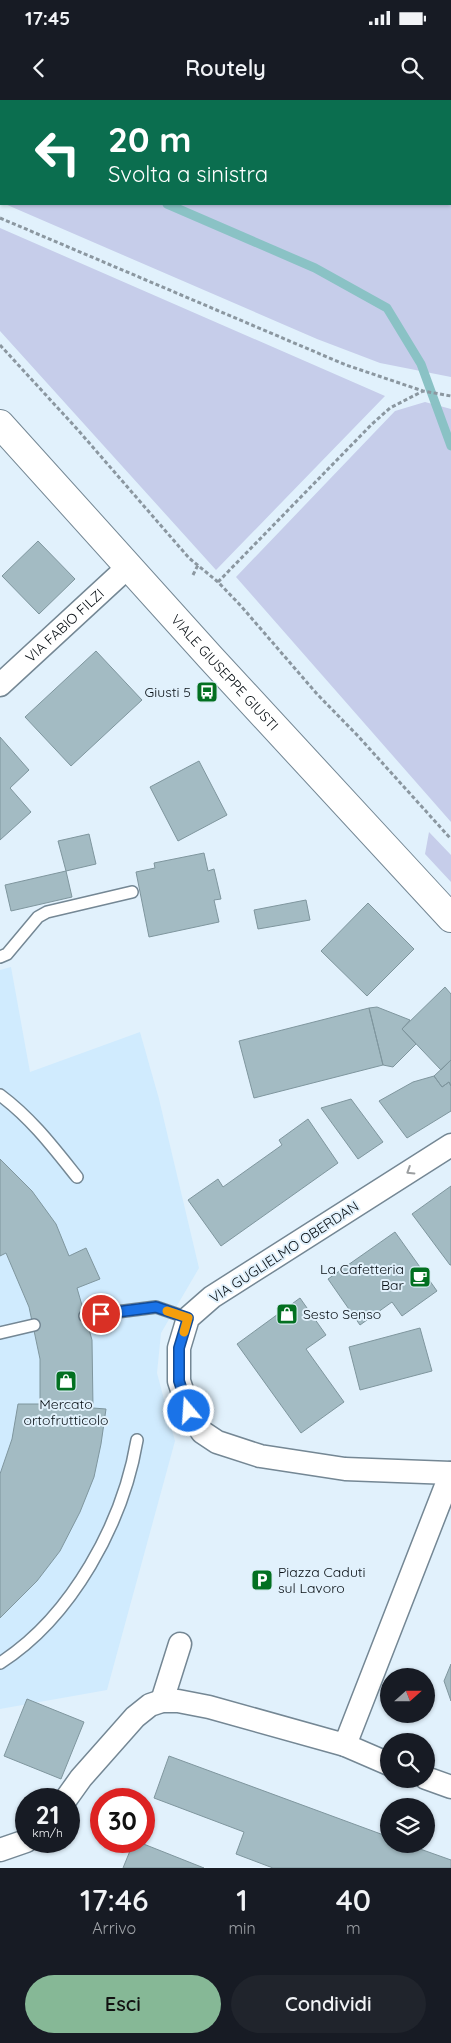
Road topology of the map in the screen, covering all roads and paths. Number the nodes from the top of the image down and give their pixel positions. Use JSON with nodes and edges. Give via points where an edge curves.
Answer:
{"nodes":[{"id":1,"x":0,"y":218,"type":"edge"},
{"id":2,"x":0,"y":346,"type":"edge"},
{"id":3,"x":424,"y":391,"type":"junction"},
{"id":4,"x":451,"y":396,"type":"edge"},
{"id":5,"x":0,"y":424,"type":"edge"},
{"id":6,"x":198,"y":565,"type":"junction"},
{"id":7,"x":129,"y":566,"type":"junction"},
{"id":8,"x":193,"y":575,"type":"dead end"},
{"id":9,"x":218,"y":582,"type":"junction"},
{"id":10,"x":0,"y":685,"type":"edge"},
{"id":11,"x":451,"y":839,"type":"edge"},
{"id":12,"x":132,"y":892,"type":"dead end"},
{"id":13,"x":451,"y":918,"type":"edge"},
{"id":14,"x":0,"y":957,"type":"edge"},
{"id":15,"x":0,"y":1095,"type":"edge"},
{"id":16,"x":451,"y":1145,"type":"edge"},
{"id":17,"x":77,"y":1177,"type":"dead end"},
{"id":18,"x":85,"y":1316,"type":"dead end"},
{"id":19,"x":188,"y":1318,"type":"junction"},
{"id":20,"x":34,"y":1325,"type":"dead end"},
{"id":21,"x":0,"y":1332,"type":"edge"},
{"id":22,"x":136,"y":1440,"type":"dead end"},
{"id":23,"x":451,"y":1473,"type":"edge"},
{"id":24,"x":180,"y":1644,"type":"dead end"},
{"id":25,"x":0,"y":1663,"type":"edge"},
{"id":26,"x":162,"y":1701,"type":"junction"},
{"id":27,"x":345,"y":1746,"type":"junction"},
{"id":28,"x":380,"y":1760,"type":"edge"},
{"id":29,"x":435,"y":1781,"type":"edge"},
{"id":30,"x":451,"y":1787,"type":"edge"},
{"id":31,"x":74,"y":1788,"type":"edge"},
{"id":32,"x":15,"y":1845,"type":"edge"},
{"id":33,"x":0,"y":1850,"type":"edge"}],
"edges":[{"from":1,"to":3,"type":"path","via":[[346,365]]},
{"from":2,"to":6,"type":"path"},
{"from":3,"to":4,"type":"path"},
{"from":3,"to":9,"type":"path","via":[[390,408],[378,418]]},
{"from":5,"to":7,"type":"main road","name":"VIALE GIUSEPPE GIUSTI"},
{"from":6,"to":8,"type":"path"},
{"from":6,"to":9,"type":"path"},
{"from":7,"to":10,"type":"street","name":"VIA FABIO FILZI"},
{"from":7,"to":13,"type":"main road","name":"VIALE GIUSEPPE GIUSTI"},
{"from":9,"to":11,"type":"path"},
{"from":12,"to":14,"type":"lane","via":[[47,912],[7,954]]},
{"from":15,"to":17,"type":"lane","via":[[20,1110]]},
{"from":16,"to":19,"type":"street","name":"VIA GUGLIELMO OBERDAN","one_way":true,"via":[[212,1297]]},
{"from":18,"to":19,"type":"lane","via":[[156,1307]]},
{"from":19,"to":23,"type":"street","via":[[179,1348],[179,1381],[189,1411],[202,1432],[217,1442],[260,1456],[367,1470]]},
{"from":20,"to":21,"type":"lane"},
{"from":22,"to":25,"type":"lane","via":[[132,1470],[95,1559],[50,1619],[28,1642]]},
{"from":23,"to":27,"type":"street"},
{"from":24,"to":26,"type":"street"},
{"from":26,"to":27,"type":"street","via":[[209,1707]]},
{"from":26,"to":31,"type":"street","via":[[150,1705],[135,1717]]},
{"from":27,"to":28,"type":"street"},
{"from":29,"to":30,"type":"street"},
{"from":32,"to":33,"type":"street"}]}
